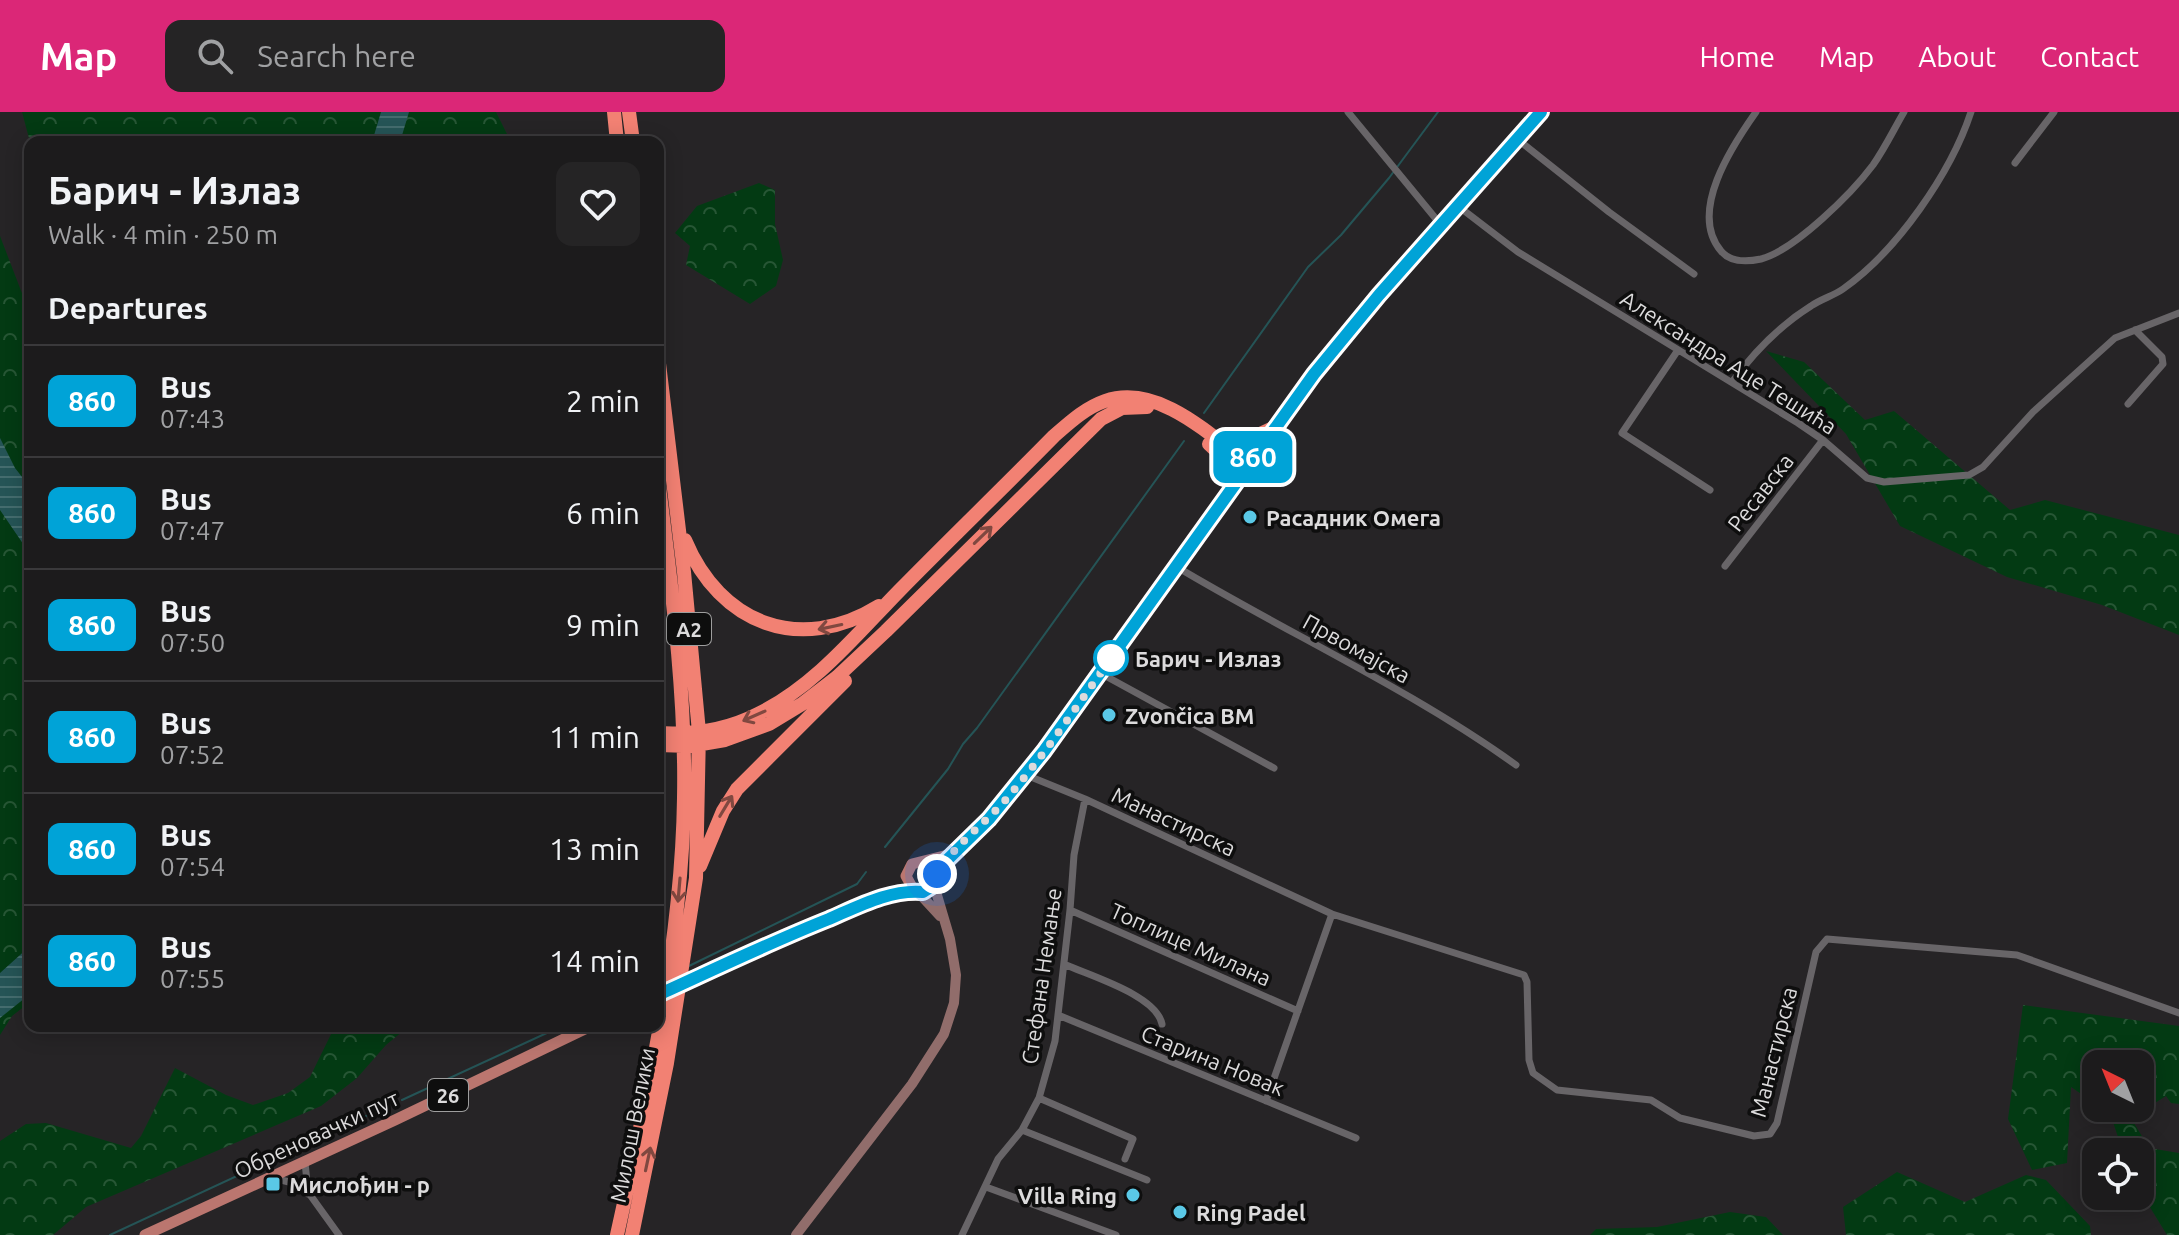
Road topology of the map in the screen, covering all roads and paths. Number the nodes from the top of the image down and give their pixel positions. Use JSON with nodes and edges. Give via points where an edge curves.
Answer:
{"nodes":[{"id":1,"x":614,"y":112,"type":"edge"},
{"id":2,"x":629,"y":112,"type":"edge"},
{"id":3,"x":1348,"y":112,"type":"edge"},
{"id":4,"x":1541,"y":112,"type":"edge"},
{"id":5,"x":1756,"y":112,"type":"edge"},
{"id":6,"x":1904,"y":112,"type":"edge"},
{"id":7,"x":1971,"y":112,"type":"edge"},
{"id":8,"x":2054,"y":112,"type":"edge"},
{"id":9,"x":616,"y":136,"type":"edge"},
{"id":10,"x":632,"y":136,"type":"edge"},
{"id":11,"x":1517,"y":139,"type":"junction"},
{"id":12,"x":2015,"y":163,"type":"dead end"},
{"id":13,"x":1458,"y":206,"type":"junction"},
{"id":14,"x":1441,"y":225,"type":"junction"},
{"id":15,"x":1694,"y":274,"type":"dead end"},
{"id":16,"x":2179,"y":313,"type":"edge"},
{"id":17,"x":2135,"y":330,"type":"junction"},
{"id":18,"x":1678,"y":350,"type":"junction"},
{"id":19,"x":1732,"y":382,"type":"junction"},
{"id":20,"x":664,"y":404,"type":"edge"},
{"id":21,"x":2128,"y":404,"type":"dead end"},
{"id":22,"x":1275,"y":427,"type":"junction"},
{"id":23,"x":1823,"y":440,"type":"junction"},
{"id":24,"x":1219,"y":441,"type":"junction"},
{"id":25,"x":1244,"y":469,"type":"junction"},
{"id":26,"x":1710,"y":490,"type":"dead end"},
{"id":27,"x":664,"y":525,"type":"edge"},
{"id":28,"x":679,"y":525,"type":"junction"},
{"id":29,"x":664,"y":555,"type":"edge"},
{"id":30,"x":669,"y":564,"type":"junction"},
{"id":31,"x":1725,"y":566,"type":"dead end"},
{"id":32,"x":1177,"y":567,"type":"junction"},
{"id":33,"x":898,"y":592,"type":"junction"},
{"id":34,"x":886,"y":631,"type":"junction"},
{"id":35,"x":1100,"y":673,"type":"junction"},
{"id":36,"x":711,"y":737,"type":"junction"},
{"id":37,"x":664,"y":740,"type":"edge"},
{"id":38,"x":1516,"y":765,"type":"dead end"},
{"id":39,"x":1274,"y":768,"type":"dead end"},
{"id":40,"x":1026,"y":775,"type":"junction"},
{"id":41,"x":1085,"y":799,"type":"junction"},
{"id":42,"x":952,"y":853,"type":"junction"},
{"id":43,"x":924,"y":861,"type":"junction"},
{"id":44,"x":906,"y":876,"type":"junction"},
{"id":45,"x":696,"y":878,"type":"junction"},
{"id":46,"x":935,"y":880,"type":"junction"},
{"id":47,"x":915,"y":890,"type":"junction"},
{"id":48,"x":876,"y":900,"type":"junction"},
{"id":49,"x":1070,"y":910,"type":"junction"},
{"id":50,"x":1332,"y":914,"type":"junction"},
{"id":51,"x":946,"y":924,"type":"junction"},
{"id":52,"x":1064,"y":964,"type":"junction"},
{"id":53,"x":664,"y":991,"type":"edge"},
{"id":54,"x":664,"y":992,"type":"edge"},
{"id":55,"x":1298,"y":1011,"type":"junction"},
{"id":56,"x":2179,"y":1013,"type":"edge"},
{"id":57,"x":1058,"y":1015,"type":"junction"},
{"id":58,"x":1162,"y":1024,"type":"dead end"},
{"id":59,"x":578,"y":1032,"type":"edge"},
{"id":60,"x":656,"y":1032,"type":"edge"},
{"id":61,"x":1039,"y":1098,"type":"junction"},
{"id":62,"x":1266,"y":1101,"type":"junction"},
{"id":63,"x":1022,"y":1130,"type":"junction"},
{"id":64,"x":1356,"y":1138,"type":"dead end"},
{"id":65,"x":1125,"y":1159,"type":"dead end"},
{"id":66,"x":305,"y":1162,"type":"junction"},
{"id":67,"x":270,"y":1178,"type":"junction"},
{"id":68,"x":1147,"y":1180,"type":"dead end"},
{"id":69,"x":986,"y":1187,"type":"junction"},
{"id":70,"x":310,"y":1196,"type":"junction"},
{"id":71,"x":145,"y":1235,"type":"edge"},
{"id":72,"x":339,"y":1235,"type":"edge"},
{"id":73,"x":617,"y":1235,"type":"edge"},
{"id":74,"x":632,"y":1235,"type":"edge"},
{"id":75,"x":796,"y":1235,"type":"edge"},
{"id":76,"x":962,"y":1235,"type":"edge"},
{"id":77,"x":1116,"y":1235,"type":"edge"}],
"edges":[{"from":1,"to":9,"type":"highway"},
{"from":2,"to":10,"type":"highway"},
{"from":3,"to":14,"type":"street"},
{"from":4,"to":11,"type":"main road"},
{"from":5,"to":6,"type":"street","via":[[1722,166],[1710,213],[1716,245],[1734,260],[1761,259],[1789,245],[1838,205],[1873,165]]},
{"from":7,"to":19,"type":"street","via":[[1962,140],[1929,197],[1897,236],[1843,289],[1811,305],[1762,344]]},
{"from":8,"to":12,"type":"street"},
{"from":11,"to":13,"type":"main road"},
{"from":11,"to":15,"type":"street"},
{"from":13,"to":14,"type":"main road"},
{"from":13,"to":18,"type":"street","name":"Александра Аце Тешића","via":[[1518,252]]},
{"from":14,"to":22,"type":"main road","via":[[1349,330]]},
{"from":16,"to":17,"type":"street","name":"Александра Аце Тешића"},
{"from":17,"to":21,"type":"street","via":[[2163,364]]},
{"from":17,"to":23,"type":"street","name":"Александра Аце Тешића","via":[[2115,338],[2068,379],[1997,454],[1969,475],[1884,482],[1867,478]]},
{"from":18,"to":19,"type":"street","name":"Александра Аце Тешића"},
{"from":18,"to":26,"type":"street","via":[[1622,433]]},
{"from":19,"to":23,"type":"street","name":"Александра Аце Тешића"},
{"from":20,"to":28,"type":"highway","name":"Милош Велики","number":"A2"},
{"from":22,"to":24,"type":"highway","via":[[1243,442]]},
{"from":22,"to":25,"type":"main road"},
{"from":23,"to":31,"type":"street","name":"Ресавска"},
{"from":24,"to":25,"type":"highway"},
{"from":24,"to":33,"type":"highway","via":[[1153,402],[1126,397],[1096,405],[1054,436]]},
{"from":25,"to":32,"type":"main road"},
{"from":34,"to":25,"type":"highway","one_way":true,"via":[[1111,412],[1133,406],[1162,412]]},
{"from":27,"to":30,"type":"highway","name":"Милош Велики","number":"A2"},
{"from":33,"to":28,"type":"highway","one_way":true,"via":[[838,626],[806,631],[765,623],[733,606],[711,586]]},
{"from":28,"to":45,"type":"highway","name":"Милош Велики","number":"A2","via":[[699,732]]},
{"from":29,"to":30,"type":"highway"},
{"from":30,"to":53,"type":"highway","name":"Милош Велики","number":"A2","one_way":true,"via":[[684,739],[681,863]]},
{"from":32,"to":35,"type":"main road"},
{"from":32,"to":38,"type":"street","name":"Првомајска","via":[[1469,732]]},
{"from":33,"to":36,"type":"highway","one_way":true,"via":[[793,693]]},
{"from":34,"to":36,"type":"highway","via":[[782,717],[749,733]]},
{"from":45,"to":34,"type":"highway","one_way":true,"via":[[718,820],[737,789],[876,650]]},
{"from":35,"to":39,"type":"street"},
{"from":35,"to":40,"type":"main road"},
{"from":36,"to":37,"type":"highway"},
{"from":40,"to":41,"type":"street","name":"Манастирска"},
{"from":40,"to":42,"type":"main road"},
{"from":41,"to":49,"type":"street","name":"Стефана Немање"},
{"from":41,"to":50,"type":"street","name":"Манастирска"},
{"from":42,"to":43,"type":"main road"},
{"from":42,"to":46,"type":"main road"},
{"from":43,"to":44,"type":"main road","via":[[912,864]]},
{"from":43,"to":46,"type":"main road","via":[[933,867]]},
{"from":44,"to":47,"type":"main road"},
{"from":44,"to":48,"type":"main road"},
{"from":74,"to":45,"type":"highway","name":"Милош Велики","number":"A2","one_way":true,"via":[[667,1063]]},
{"from":46,"to":47,"type":"main road","via":[[923,892]]},
{"from":46,"to":51,"type":"main road"},
{"from":47,"to":48,"type":"main road"},
{"from":47,"to":51,"type":"main road"},
{"from":48,"to":54,"type":"main road"},
{"from":49,"to":52,"type":"street","name":"Стефана Немање"},
{"from":49,"to":55,"type":"street","name":"Топлице Милана"},
{"from":50,"to":55,"type":"street"},
{"from":50,"to":56,"type":"street","name":"Манастирска","via":[[1524,975],[1529,1060],[1533,1073],[1557,1090],[1651,1100],[1680,1118],[1754,1136],[1770,1134],[1777,1123],[1816,952],[1827,939],[2017,955]]},
{"from":51,"to":75,"type":"main road","via":[[956,975],[944,1034]]},
{"from":52,"to":57,"type":"street","name":"Стефана Немање"},
{"from":52,"to":58,"type":"street","via":[[1142,998],[1160,1014]]},
{"from":55,"to":62,"type":"street"},
{"from":57,"to":61,"type":"street","name":"Стефана Немање"},
{"from":57,"to":62,"type":"street","name":"Старина Новак"},
{"from":59,"to":66,"type":"main road","name":"Обреновачки пут","number":"26"},
{"from":60,"to":73,"type":"highway","name":"Милош Велики","number":"A2","one_way":true},
{"from":61,"to":63,"type":"street","name":"Стефана Немање"},
{"from":61,"to":65,"type":"street","via":[[1133,1139]]},
{"from":62,"to":64,"type":"street","name":"Старина Новак"},
{"from":63,"to":68,"type":"street"},
{"from":63,"to":69,"type":"street","name":"Стефана Немање","via":[[1011,1138]]},
{"from":66,"to":67,"type":"main road","name":"Обреновачки пут","number":"26"},
{"from":66,"to":70,"type":"street"},
{"from":67,"to":70,"type":"street","via":[[293,1183]]},
{"from":67,"to":71,"type":"main road","name":"Обреновачки пут","number":"26"},
{"from":69,"to":76,"type":"street","name":"Стефана Немање"},
{"from":69,"to":77,"type":"street"},
{"from":70,"to":72,"type":"street"}]}
